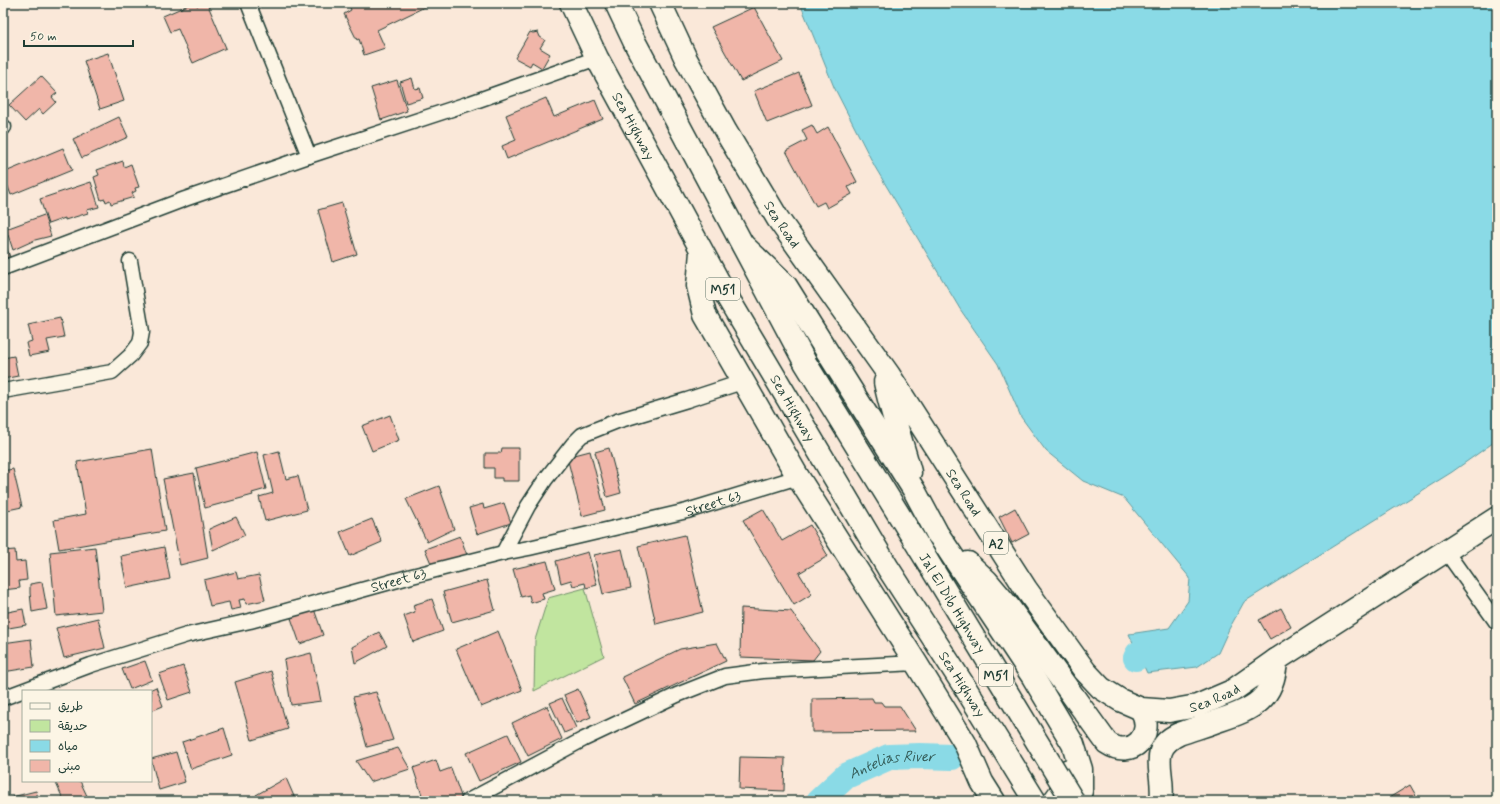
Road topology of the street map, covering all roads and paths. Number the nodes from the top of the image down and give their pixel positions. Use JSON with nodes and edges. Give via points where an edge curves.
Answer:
{"nodes":[{"id":1,"x":248,"y":3,"type":"edge"},
{"id":2,"x":571,"y":3,"type":"edge"},
{"id":3,"x":616,"y":3,"type":"edge"},
{"id":4,"x":660,"y":3,"type":"edge"},
{"id":5,"x":597,"y":58,"type":"junction"},
{"id":6,"x":309,"y":156,"type":"junction"},
{"id":7,"x":744,"y":245,"type":"junction"},
{"id":8,"x":701,"y":252,"type":"junction"},
{"id":9,"x":130,"y":261,"type":"dead end"},
{"id":10,"x":3,"y":268,"type":"edge"},
{"id":11,"x":889,"y":375,"type":"junction"},
{"id":12,"x":742,"y":382,"type":"junction"},
{"id":13,"x":3,"y":391,"type":"edge"},
{"id":14,"x":798,"y":477,"type":"junction"},
{"id":15,"x":914,"y":490,"type":"junction"},
{"id":16,"x":1497,"y":518,"type":"edge"},
{"id":17,"x":937,"y":533,"type":"junction"},
{"id":18,"x":1445,"y":550,"type":"junction"},
{"id":19,"x":503,"y":553,"type":"junction"},
{"id":20,"x":1497,"y":624,"type":"edge"},
{"id":21,"x":1276,"y":660,"type":"junction"},
{"id":22,"x":916,"y":663,"type":"junction"},
{"id":23,"x":1033,"y":677,"type":"junction"},
{"id":24,"x":25,"y":690,"type":"edge"},
{"id":25,"x":22,"y":691,"type":"edge"},
{"id":26,"x":3,"y":698,"type":"edge"},
{"id":27,"x":1141,"y":709,"type":"junction"},
{"id":28,"x":965,"y":743,"type":"junction"},
{"id":29,"x":468,"y":801,"type":"edge"},
{"id":30,"x":994,"y":801,"type":"edge"},
{"id":31,"x":1007,"y":801,"type":"edge"},
{"id":32,"x":1035,"y":801,"type":"edge"},
{"id":33,"x":1054,"y":801,"type":"edge"},
{"id":34,"x":1073,"y":801,"type":"edge"},
{"id":35,"x":1077,"y":801,"type":"edge"},
{"id":36,"x":1161,"y":801,"type":"edge"}],
"edges":[{"from":1,"to":6,"type":"street"},
{"from":2,"to":5,"type":"highway","name":"Sea Highway","number":"M51"},
{"from":3,"to":7,"type":"highway","number":"M51"},
{"from":4,"to":11,"type":"highway","name":"Sea Road","number":"A2","via":[[711,106],[778,219]]},
{"from":5,"to":6,"type":"street"},
{"from":5,"to":8,"type":"highway","name":"Sea Highway","number":"M51"},
{"from":6,"to":10,"type":"street","via":[[185,198]]},
{"from":7,"to":15,"type":"highway","via":[[786,286]]},
{"from":7,"to":34,"type":"highway","name":"Jal El Dib Highway","number":"M51","bridge":true,"via":[[806,364]]},
{"from":8,"to":12,"type":"highway","via":[[698,286],[700,301],[705,315]]},
{"from":8,"to":32,"type":"highway","name":"Sea Highway","number":"M51","via":[[888,568]]},
{"from":9,"to":13,"type":"street","via":[[142,332],[140,343],[131,355],[112,372]]},
{"from":11,"to":15,"type":"highway","via":[[885,382]]},
{"from":11,"to":27,"type":"highway","name":"Sea Road","number":"A2","via":[[1026,589],[1085,671],[1101,688]]},
{"from":12,"to":14,"type":"highway"},
{"from":12,"to":19,"type":"street","via":[[617,421],[582,435],[545,480]]},
{"from":14,"to":19,"type":"street","name":"Street 63","via":[[687,511]]},
{"from":14,"to":22,"type":"highway"},
{"from":15,"to":17,"type":"highway"},
{"from":16,"to":18,"type":"highway","name":"Sea Road","number":"A2"},
{"from":17,"to":23,"type":"highway"},
{"from":17,"to":27,"type":"highway","via":[[987,581],[1008,606],[1107,743],[1115,748],[1124,748],[1133,746],[1140,740],[1145,733],[1146,725]]},
{"from":18,"to":20,"type":"street"},
{"from":18,"to":21,"type":"highway","name":"Sea Road","number":"A2"},
{"from":19,"to":24,"type":"street","name":"Street 63","via":[[250,621],[187,635],[112,658]]},
{"from":21,"to":27,"type":"highway","name":"Sea Road","number":"A2","via":[[1232,691],[1197,706],[1169,711]]},
{"from":21,"to":36,"type":"highway","via":[[1273,681],[1255,705],[1240,713],[1179,734],[1163,746],[1159,756],[1162,778]]},
{"from":22,"to":28,"type":"highway"},
{"from":22,"to":29,"type":"street","via":[[763,671],[725,676],[677,695],[584,739]]},
{"from":23,"to":33,"type":"highway","via":[[1068,755],[1069,770],[1066,781]]},
{"from":23,"to":35,"type":"highway","via":[[1073,744],[1081,769],[1081,791]]},
{"from":25,"to":26,"type":"street","name":"Street 63"},
{"from":28,"to":30,"type":"highway","via":[[982,782]]},
{"from":28,"to":31,"type":"highway"}]}
